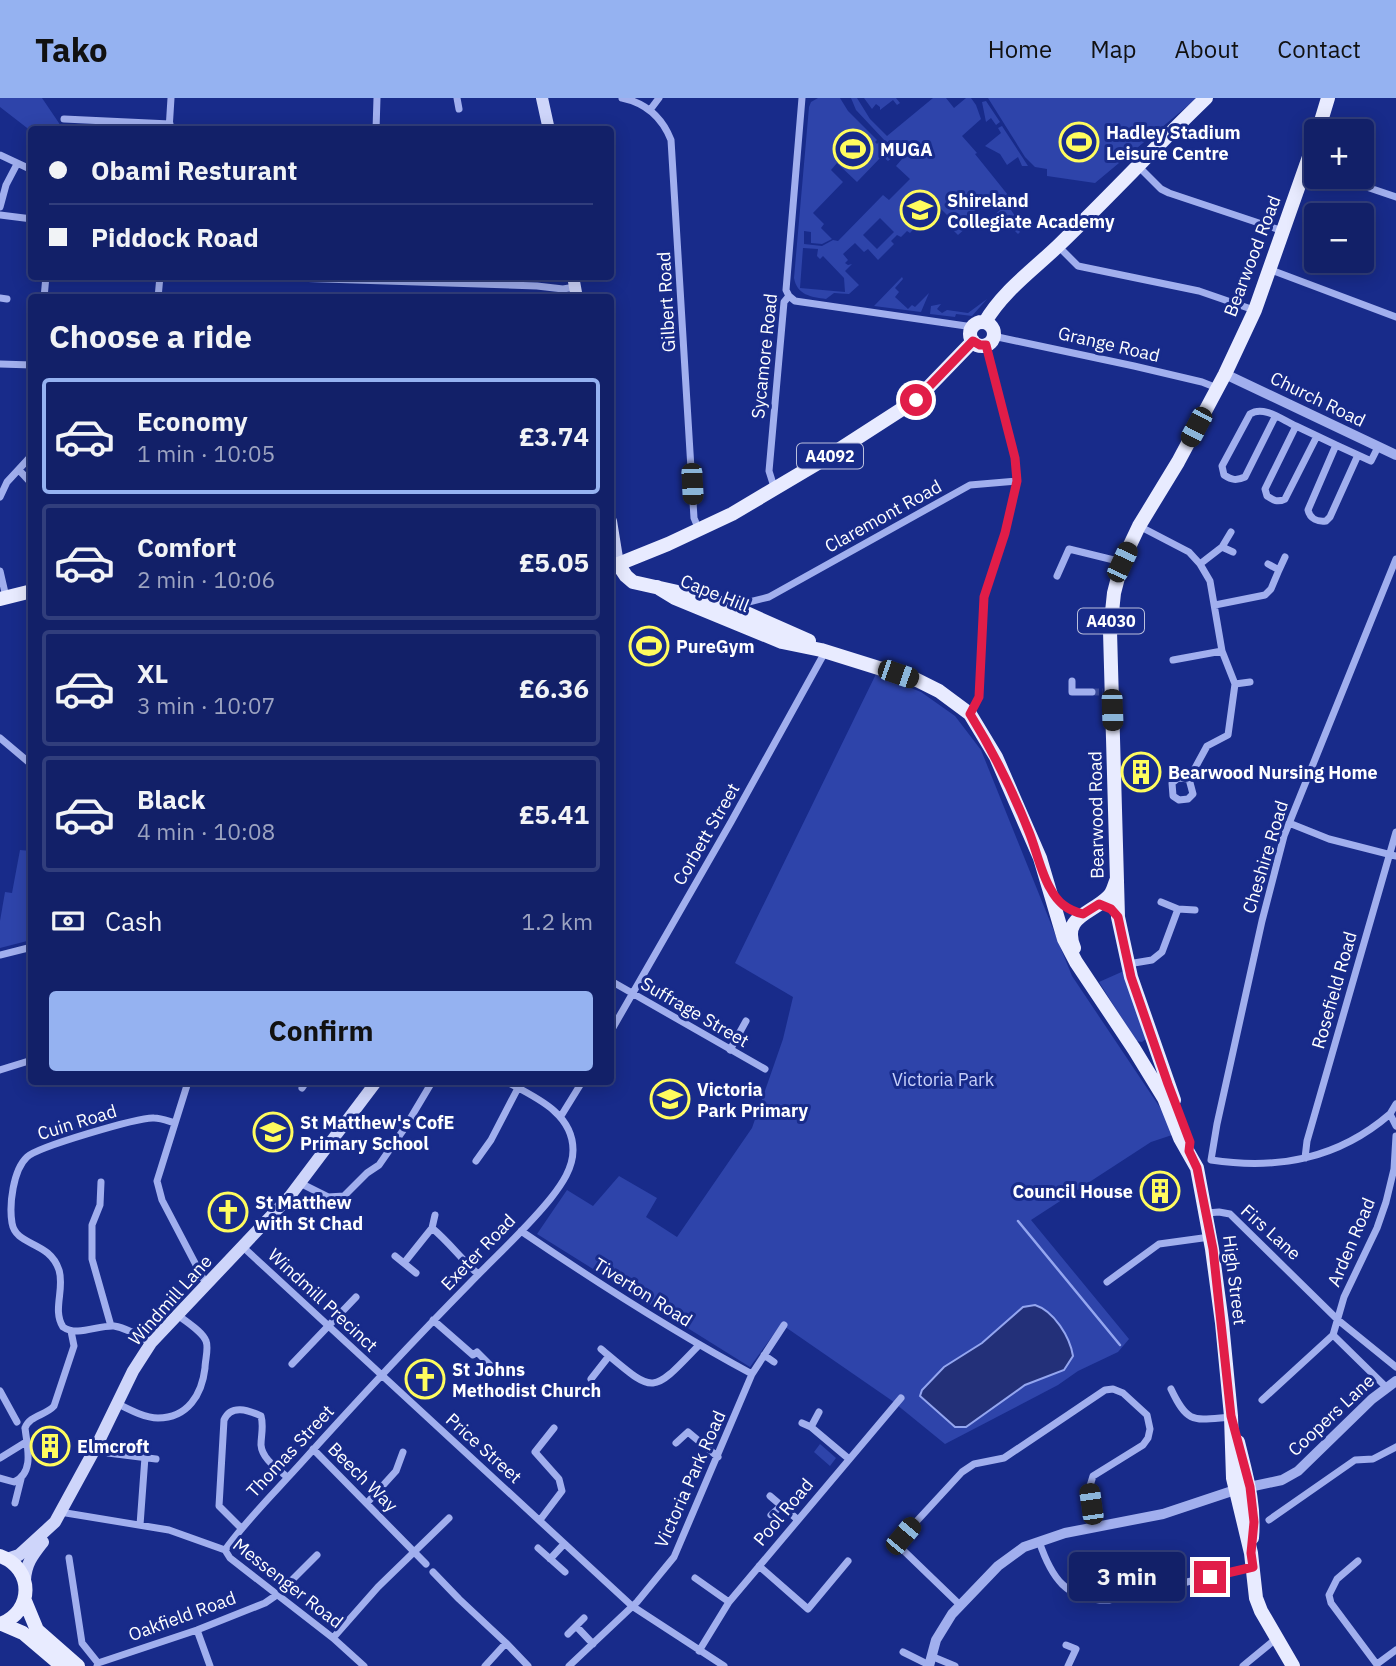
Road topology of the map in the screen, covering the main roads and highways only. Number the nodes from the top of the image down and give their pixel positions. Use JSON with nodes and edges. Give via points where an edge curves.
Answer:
{"nodes":[{"id":1,"x":542,"y":98,"type":"edge"},
{"id":2,"x":1206,"y":98,"type":"edge"},
{"id":3,"x":1328,"y":98,"type":"edge"},
{"id":4,"x":1322,"y":119,"type":"edge"},
{"id":5,"x":548,"y":126,"type":"edge"},
{"id":6,"x":1304,"y":184,"type":"edge"},
{"id":7,"x":615,"y":569,"type":"edge"},
{"id":8,"x":657,"y":587,"type":"junction"},
{"id":9,"x":28,"y":592,"type":"edge"},
{"id":10,"x":3,"y":598,"type":"edge"},
{"id":11,"x":726,"y":606,"type":"junction"},
{"id":12,"x":761,"y":618,"type":"junction"},
{"id":13,"x":740,"y":624,"type":"junction"},
{"id":14,"x":1117,"y":879,"type":"junction"},
{"id":15,"x":1048,"y":887,"type":"junction"},
{"id":16,"x":1099,"y":904,"type":"junction"},
{"id":17,"x":1083,"y":914,"type":"junction"},
{"id":18,"x":1118,"y":917,"type":"junction"},
{"id":19,"x":1092,"y":986,"type":"junction"},
{"id":20,"x":1151,"y":1035,"type":"junction"},
{"id":21,"x":1134,"y":1049,"type":"junction"},
{"id":22,"x":1156,"y":1071,"type":"junction"},
{"id":23,"x":365,"y":1085,"type":"edge"},
{"id":24,"x":374,"y":1085,"type":"edge"},
{"id":25,"x":349,"y":1116,"type":"junction"},
{"id":26,"x":1231,"y":1416,"type":"junction"},
{"id":27,"x":50,"y":1530,"type":"junction"},
{"id":28,"x":4,"y":1558,"type":"edge"},
{"id":29,"x":1252,"y":1560,"type":"junction"},
{"id":30,"x":25,"y":1580,"type":"junction"},
{"id":31,"x":25,"y":1601,"type":"junction"},
{"id":32,"x":1,"y":1624,"type":"edge"},
{"id":33,"x":62,"y":1666,"type":"edge"},
{"id":34,"x":78,"y":1666,"type":"edge"},
{"id":35,"x":1293,"y":1666,"type":"edge"}],
"edges":[{"from":1,"to":5,"type":"main road"},
{"from":2,"to":7,"type":"main road","number":"A4092","via":[[1019,281],[992,310],[982,334],[916,400],[775,490]]},
{"from":3,"to":4,"type":"main road"},
{"from":6,"to":14,"type":"main road","name":"Bearwood Road","number":"A4030","via":[[1225,374],[1122,562],[1114,593],[1107,691]]},
{"from":7,"to":8,"type":"main road","name":"Cape Hill","number":"A4030","via":[[633,582]]},
{"from":8,"to":11,"type":"main road","name":"Cape Hill","number":"A4030"},
{"from":8,"to":13,"type":"main road","name":"Cape Hill","number":"A4030"},
{"from":9,"to":10,"type":"main road"},
{"from":11,"to":12,"type":"main road","name":"Cape Hill","number":"A4030"},
{"from":11,"to":13,"type":"main road"},
{"from":12,"to":13,"type":"main road"},
{"from":12,"to":15,"type":"main road","name":"High Street","number":"A4030","via":[[823,650],[917,680],[970,714],[996,757]]},
{"from":14,"to":16,"type":"main road","via":[[1112,893]]},
{"from":14,"to":18,"type":"main road","name":"Bearwood Road","number":"A4030"},
{"from":15,"to":17,"type":"main road","number":"A4030","via":[[1068,911]]},
{"from":15,"to":19,"type":"main road","name":"High Street","number":"A4030","via":[[1064,939]]},
{"from":16,"to":17,"type":"main road"},
{"from":16,"to":18,"type":"main road"},
{"from":17,"to":19,"type":"main road","number":"A4030","via":[[1070,936]]},
{"from":18,"to":20,"type":"main road","name":"Bearwood Road","number":"A4030"},
{"from":19,"to":21,"type":"main road","name":"High Street","number":"A4030"},
{"from":20,"to":21,"type":"main road","via":[[1148,1045]]},
{"from":20,"to":22,"type":"main road","name":"Bearwood Road","number":"A4030"},
{"from":21,"to":22,"type":"main road","name":"High Street","number":"A4030"},
{"from":22,"to":26,"type":"main road","name":"High Street","number":"A4030","via":[[1197,1168],[1207,1213]]},
{"from":23,"to":25,"type":"main road","name":"Windmill Lane"},
{"from":24,"to":25,"type":"main road","name":"Windmill Lane"},
{"from":25,"to":27,"type":"main road","name":"Windmill Lane","via":[[300,1183],[150,1343]]},
{"from":26,"to":29,"type":"main road","name":"High Street","number":"A4030","via":[[1233,1478]]},
{"from":26,"to":29,"type":"main road","name":"High Street","number":"A4030","via":[[1250,1487]]},
{"from":27,"to":28,"type":"main road","name":"Windmill Lane","via":[[19,1555]]},
{"from":27,"to":30,"type":"main road","name":"Windmill Lane","via":[[30,1559]]},
{"from":28,"to":30,"type":"main road"},
{"from":29,"to":35,"type":"main road","name":"High Street","number":"A4030","via":[[1278,1638]]},
{"from":30,"to":31,"type":"main road"},
{"from":31,"to":32,"type":"main road","via":[[19,1612]]},
{"from":31,"to":34,"type":"main road","via":[[37,1630]]},
{"from":32,"to":33,"type":"main road","via":[[23,1633]]}]}
